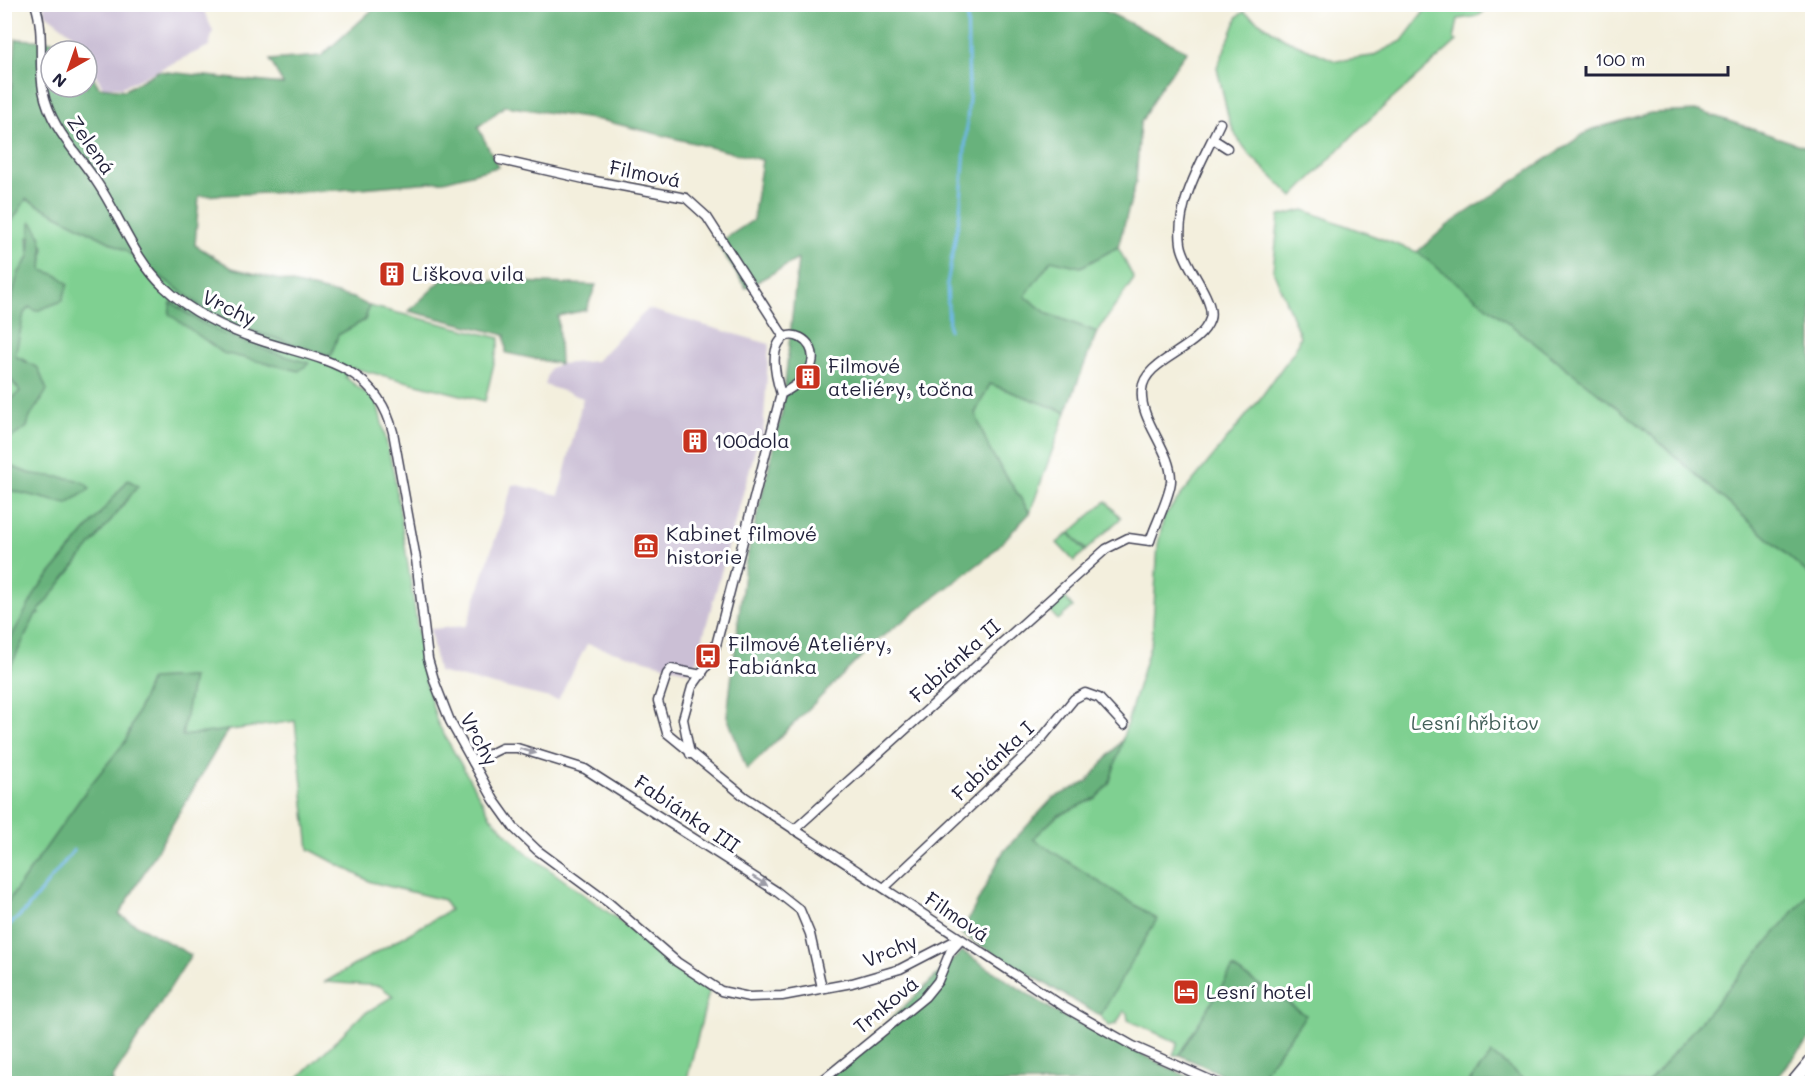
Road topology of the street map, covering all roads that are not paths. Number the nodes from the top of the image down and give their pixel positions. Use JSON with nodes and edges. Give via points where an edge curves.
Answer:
{"nodes":[{"id":1,"x":35,"y":4,"type":"edge"},
{"id":2,"x":1220,"y":123,"type":"dead end"},
{"id":3,"x":1213,"y":139,"type":"junction"},
{"id":4,"x":1227,"y":148,"type":"dead end"},
{"id":5,"x":500,"y":160,"type":"dead end"},
{"id":6,"x":164,"y":288,"type":"joint"},
{"id":7,"x":784,"y":337,"type":"junction"},
{"id":8,"x":781,"y":394,"type":"junction"},
{"id":9,"x":702,"y":675,"type":"junction"},
{"id":10,"x":1124,"y":725,"type":"dead end"},
{"id":11,"x":690,"y":754,"type":"junction"},
{"id":12,"x":473,"y":762,"type":"junction"},
{"id":13,"x":794,"y":830,"type":"junction"},
{"id":14,"x":884,"y":888,"type":"junction"},
{"id":15,"x":959,"y":939,"type":"junction"},
{"id":16,"x":822,"y":988,"type":"junction"},
{"id":17,"x":1812,"y":1060,"type":"edge"},
{"id":18,"x":818,"y":1083,"type":"edge"},
{"id":19,"x":1219,"y":1083,"type":"edge"},
{"id":20,"x":1792,"y":1083,"type":"edge"}],
"edges":[{"from":1,"to":6,"type":"street","name":"Zelená","via":[[43,90],[51,117]]},
{"from":2,"to":3,"type":"street"},
{"from":3,"to":4,"type":"street"},
{"from":3,"to":13,"type":"street","name":"Fabiánka II","via":[[1185,206],[1180,237],[1183,254],[1210,307],[1210,320],[1198,337],[1149,374],[1142,391],[1171,480],[1150,542],[1128,538],[1106,549]]},
{"from":5,"to":7,"type":"street","name":"Filmová","via":[[686,198],[706,217]]},
{"from":6,"to":12,"type":"street","name":"Vrchy","via":[[207,317],[256,340],[346,369],[380,397],[393,432],[416,559],[428,659],[450,721]]},
{"from":7,"to":8,"type":"street","via":[[774,358]]},
{"from":7,"to":8,"type":"street","via":[[802,337],[808,342],[812,357],[801,381]]},
{"from":8,"to":9,"type":"street","via":[[713,657]]},
{"from":9,"to":11,"type":"street","via":[[692,687],[683,719]]},
{"from":9,"to":11,"type":"street","name":"Filmová","via":[[671,669],[658,701],[667,733]]},
{"from":10,"to":14,"type":"street","name":"Fabiánka I","via":[[1099,698],[1085,693],[1074,699],[1037,744]]},
{"from":11,"to":13,"type":"street","name":"Filmová"},
{"from":12,"to":16,"type":"street","name":"Vrchy","via":[[514,828],[537,850],[706,983],[749,997],[782,996]]},
{"from":12,"to":16,"type":"street","name":"Fabiánka III","one_way":true,"via":[[502,748],[517,748],[585,769],[615,786],[800,910],[810,934]]},
{"from":13,"to":14,"type":"street","name":"Filmová"},
{"from":14,"to":15,"type":"street","name":"Filmová"},
{"from":15,"to":16,"type":"street","name":"Vrchy","via":[[900,969]]},
{"from":15,"to":18,"type":"street","name":"Trnková","via":[[938,981],[925,997]]},
{"from":15,"to":19,"type":"street","name":"Filmová","via":[[1133,1046]]},
{"from":17,"to":20,"type":"main road"}]}
